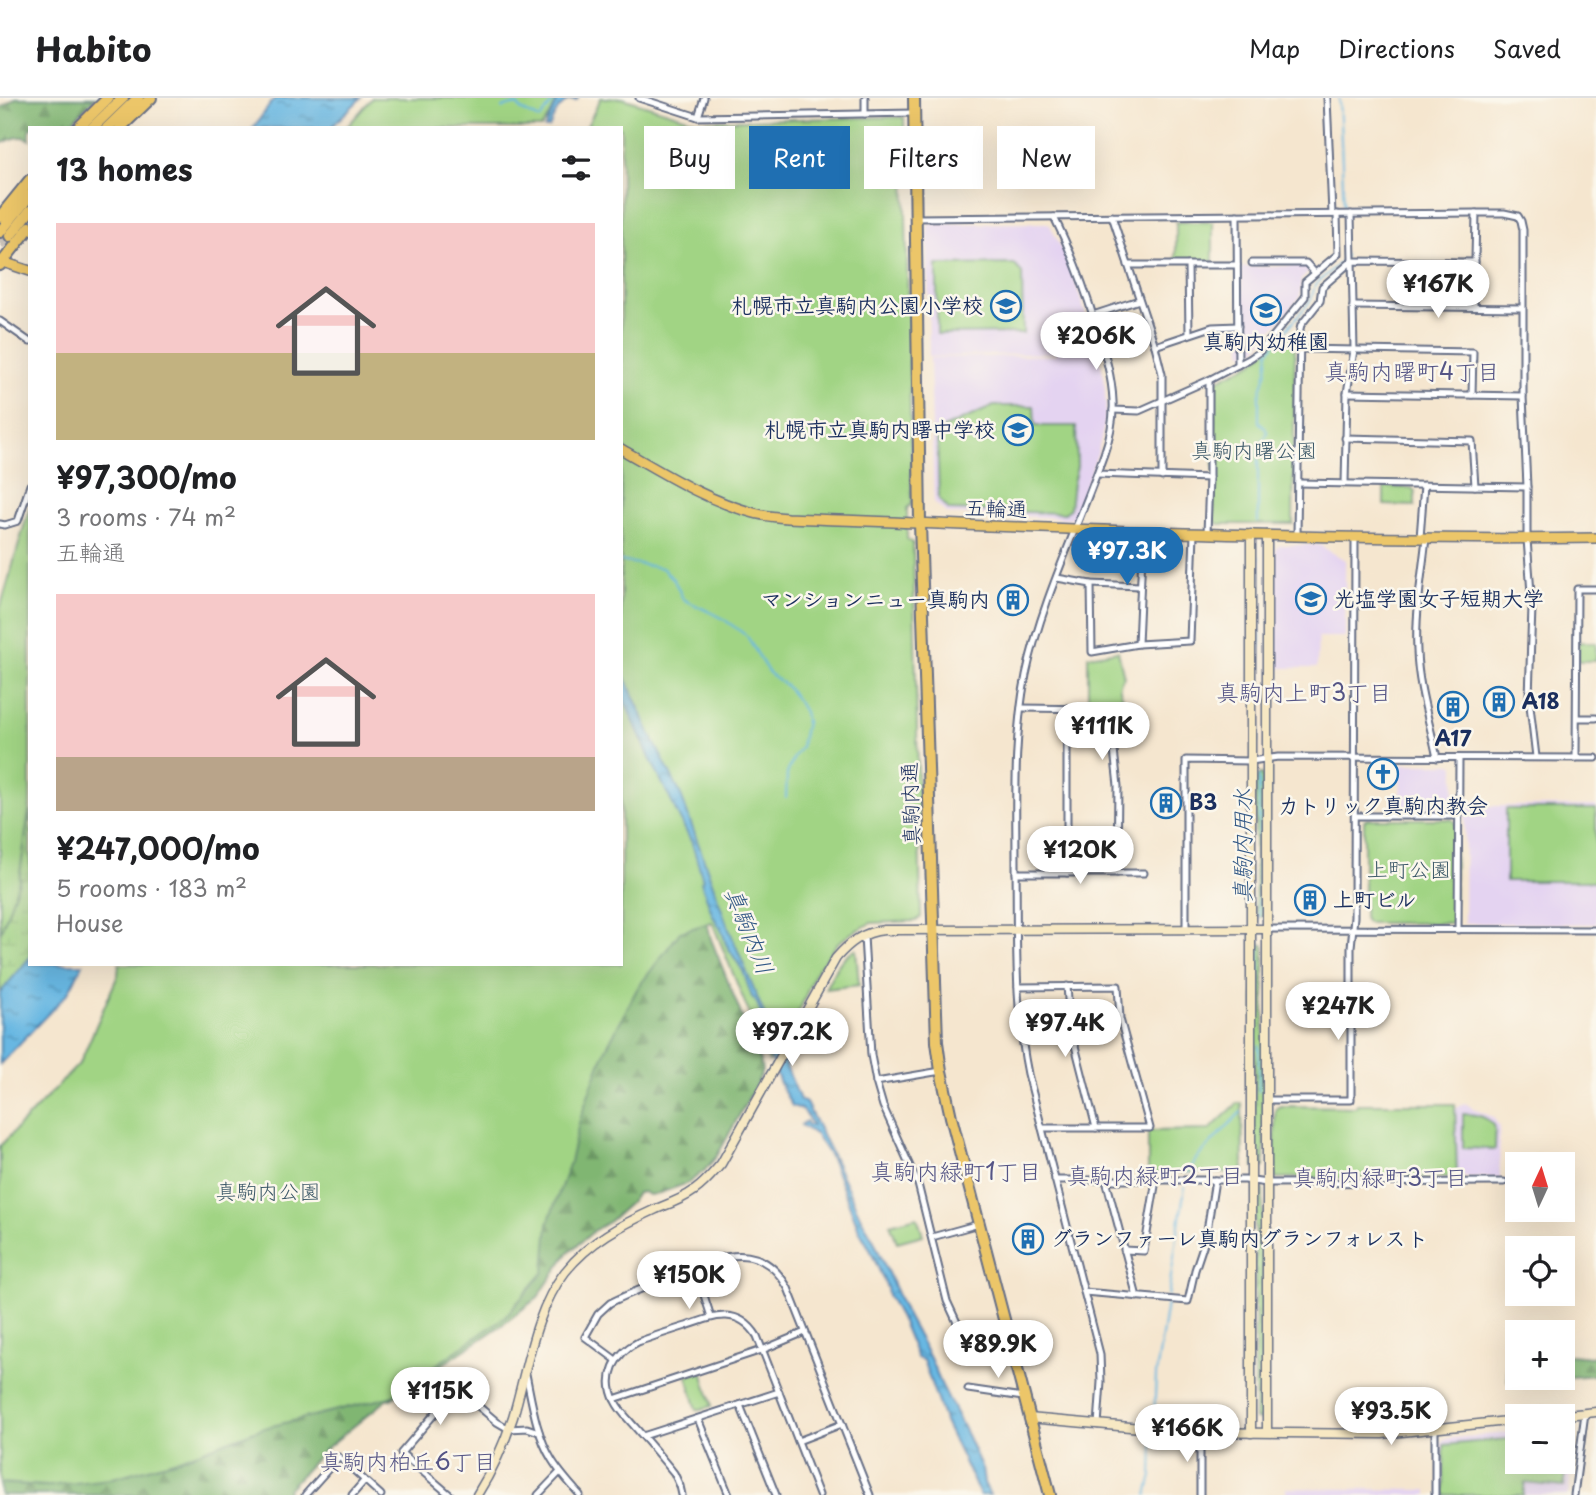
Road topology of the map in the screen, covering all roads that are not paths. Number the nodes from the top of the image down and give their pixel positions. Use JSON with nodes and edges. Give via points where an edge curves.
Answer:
{"nodes":[{"id":1,"x":108,"y":98,"type":"edge"},
{"id":2,"x":123,"y":98,"type":"edge"},
{"id":3,"x":138,"y":98,"type":"edge"},
{"id":4,"x":151,"y":98,"type":"edge"},
{"id":5,"x":639,"y":98,"type":"edge"},
{"id":6,"x":704,"y":98,"type":"edge"},
{"id":7,"x":865,"y":98,"type":"edge"},
{"id":8,"x":914,"y":98,"type":"edge"},
{"id":9,"x":1327,"y":98,"type":"edge"},
{"id":10,"x":914,"y":113,"type":"junction"},
{"id":11,"x":865,"y":114,"type":"junction"},
{"id":12,"x":698,"y":117,"type":"junction"},
{"id":13,"x":80,"y":126,"type":"edge"},
{"id":14,"x":94,"y":126,"type":"edge"},
{"id":15,"x":109,"y":126,"type":"edge"},
{"id":16,"x":122,"y":126,"type":"edge"},
{"id":17,"x":28,"y":182,"type":"edge"},
{"id":18,"x":28,"y":198,"type":"edge"},
{"id":19,"x":28,"y":213,"type":"edge"},
{"id":20,"x":1476,"y":213,"type":"junction"},
{"id":21,"x":1335,"y":214,"type":"junction"},
{"id":22,"x":1351,"y":214,"type":"junction"},
{"id":23,"x":1237,"y":215,"type":"junction"},
{"id":24,"x":1054,"y":216,"type":"junction"},
{"id":25,"x":1112,"y":216,"type":"junction"},
{"id":26,"x":0,"y":217,"type":"edge"},
{"id":27,"x":916,"y":218,"type":"junction"},
{"id":28,"x":28,"y":229,"type":"edge"},
{"id":29,"x":5,"y":234,"type":"edge"},
{"id":30,"x":1352,"y":261,"type":"junction"},
{"id":31,"x":1,"y":262,"type":"edge"},
{"id":32,"x":1475,"y":262,"type":"junction"},
{"id":33,"x":1252,"y":263,"type":"dead end"},
{"id":34,"x":1239,"y":264,"type":"junction"},
{"id":35,"x":1128,"y":265,"type":"junction"},
{"id":36,"x":1188,"y":265,"type":"junction"},
{"id":37,"x":28,"y":270,"type":"edge"},
{"id":38,"x":1315,"y":273,"type":"junction"},
{"id":39,"x":1321,"y":296,"type":"junction"},
{"id":40,"x":1305,"y":297,"type":"junction"},
{"id":41,"x":1139,"y":300,"type":"junction"},
{"id":42,"x":1353,"y":306,"type":"junction"},
{"id":43,"x":1474,"y":307,"type":"junction"},
{"id":44,"x":1522,"y":308,"type":"junction"},
{"id":45,"x":1093,"y":315,"type":"junction"},
{"id":46,"x":0,"y":321,"type":"edge"},
{"id":47,"x":1238,"y":326,"type":"junction"},
{"id":48,"x":1189,"y":334,"type":"junction"},
{"id":49,"x":28,"y":341,"type":"edge"},
{"id":50,"x":1155,"y":346,"type":"junction"},
{"id":51,"x":1300,"y":349,"type":"junction"},
{"id":52,"x":1354,"y":350,"type":"junction"},
{"id":53,"x":1238,"y":365,"type":"junction"},
{"id":54,"x":1209,"y":380,"type":"junction"},
{"id":55,"x":1347,"y":393,"type":"junction"},
{"id":56,"x":1472,"y":395,"type":"junction"},
{"id":57,"x":1523,"y":396,"type":"junction"},
{"id":58,"x":1162,"y":401,"type":"junction"},
{"id":59,"x":1113,"y":411,"type":"junction"},
{"id":60,"x":1345,"y":438,"type":"junction"},
{"id":61,"x":623,"y":450,"type":"edge"},
{"id":62,"x":1097,"y":474,"type":"junction"},
{"id":63,"x":1162,"y":477,"type":"junction"},
{"id":64,"x":1209,"y":478,"type":"junction"},
{"id":65,"x":1298,"y":483,"type":"junction"},
{"id":66,"x":1345,"y":483,"type":"junction"},
{"id":67,"x":1424,"y":485,"type":"junction"},
{"id":68,"x":1475,"y":486,"type":"junction"},
{"id":69,"x":1527,"y":486,"type":"junction"},
{"id":70,"x":28,"y":491,"type":"edge"},
{"id":71,"x":920,"y":523,"type":"junction"},
{"id":72,"x":0,"y":524,"type":"edge"},
{"id":73,"x":1075,"y":530,"type":"junction"},
{"id":74,"x":1143,"y":531,"type":"junction"},
{"id":75,"x":1194,"y":533,"type":"junction"},
{"id":76,"x":1207,"y":533,"type":"junction"},
{"id":77,"x":1251,"y":534,"type":"junction"},
{"id":78,"x":1267,"y":535,"type":"junction"},
{"id":79,"x":1297,"y":535,"type":"junction"},
{"id":80,"x":1355,"y":537,"type":"junction"},
{"id":81,"x":1423,"y":538,"type":"junction"},
{"id":82,"x":1596,"y":538,"type":"edge"},
{"id":83,"x":1527,"y":539,"type":"junction"},
{"id":84,"x":1057,"y":578,"type":"junction"},
{"id":85,"x":1091,"y":584,"type":"junction"},
{"id":86,"x":1140,"y":586,"type":"junction"},
{"id":87,"x":1596,"y":589,"type":"edge"},
{"id":88,"x":1138,"y":644,"type":"junction"},
{"id":89,"x":1021,"y":708,"type":"junction"},
{"id":90,"x":1067,"y":708,"type":"junction"},
{"id":91,"x":1577,"y":718,"type":"junction"},
{"id":92,"x":1596,"y":718,"type":"edge"},
{"id":93,"x":1354,"y":757,"type":"junction"},
{"id":94,"x":1536,"y":757,"type":"junction"},
{"id":95,"x":1267,"y":758,"type":"junction"},
{"id":96,"x":1437,"y":758,"type":"junction"},
{"id":97,"x":1459,"y":758,"type":"junction"},
{"id":98,"x":1577,"y":758,"type":"junction"},
{"id":99,"x":1596,"y":758,"type":"edge"},
{"id":100,"x":1251,"y":761,"type":"junction"},
{"id":101,"x":1355,"y":816,"type":"junction"},
{"id":102,"x":1459,"y":816,"type":"junction"},
{"id":103,"x":1016,"y":873,"type":"junction"},
{"id":104,"x":1067,"y":873,"type":"junction"},
{"id":105,"x":1117,"y":873,"type":"junction"},
{"id":106,"x":1144,"y":873,"type":"dead end"},
{"id":107,"x":933,"y":929,"type":"junction"},
{"id":108,"x":1017,"y":929,"type":"junction"},
{"id":109,"x":1267,"y":929,"type":"junction"},
{"id":110,"x":1186,"y":930,"type":"junction"},
{"id":111,"x":1251,"y":930,"type":"junction"},
{"id":112,"x":1353,"y":930,"type":"junction"},
{"id":113,"x":1458,"y":930,"type":"junction"},
{"id":114,"x":1596,"y":930,"type":"edge"},
{"id":115,"x":864,"y":935,"type":"junction"},
{"id":116,"x":1067,"y":986,"type":"junction"},
{"id":117,"x":1018,"y":987,"type":"junction"},
{"id":118,"x":941,"y":1071,"type":"junction"},
{"id":119,"x":876,"y":1082,"type":"junction"},
{"id":120,"x":1267,"y":1100,"type":"junction"},
{"id":121,"x":1042,"y":1128,"type":"junction"},
{"id":122,"x":1096,"y":1128,"type":"junction"},
{"id":123,"x":1055,"y":1180,"type":"junction"},
{"id":124,"x":1106,"y":1180,"type":"junction"},
{"id":125,"x":1156,"y":1180,"type":"junction"},
{"id":126,"x":1215,"y":1180,"type":"junction"},
{"id":127,"x":1251,"y":1180,"type":"junction"},
{"id":128,"x":1504,"y":1182,"type":"dead end"},
{"id":129,"x":1267,"y":1183,"type":"junction"},
{"id":130,"x":979,"y":1224,"type":"junction"},
{"id":131,"x":932,"y":1237,"type":"junction"},
{"id":132,"x":1124,"y":1250,"type":"junction"},
{"id":133,"x":695,"y":1267,"type":"junction"},
{"id":134,"x":1084,"y":1292,"type":"junction"},
{"id":135,"x":1137,"y":1297,"type":"junction"},
{"id":136,"x":711,"y":1317,"type":"junction"},
{"id":137,"x":806,"y":1332,"type":"junction"},
{"id":138,"x":762,"y":1350,"type":"junction"},
{"id":139,"x":1011,"y":1351,"type":"junction"},
{"id":140,"x":616,"y":1360,"type":"junction"},
{"id":141,"x":526,"y":1371,"type":"junction"},
{"id":142,"x":968,"y":1389,"type":"dead end"},
{"id":143,"x":779,"y":1392,"type":"junction"},
{"id":144,"x":1023,"y":1397,"type":"junction"},
{"id":145,"x":614,"y":1399,"type":"junction"},
{"id":146,"x":740,"y":1405,"type":"junction"},
{"id":147,"x":1596,"y":1412,"type":"edge"},
{"id":148,"x":1585,"y":1413,"type":"junction"},
{"id":149,"x":1575,"y":1414,"type":"edge"},
{"id":150,"x":1029,"y":1418,"type":"junction"},
{"id":151,"x":698,"y":1419,"type":"junction"},
{"id":152,"x":1505,"y":1421,"type":"edge"},
{"id":153,"x":842,"y":1424,"type":"junction"},
{"id":154,"x":1098,"y":1424,"type":"junction"},
{"id":155,"x":1435,"y":1428,"type":"junction"},
{"id":156,"x":509,"y":1429,"type":"junction"},
{"id":157,"x":539,"y":1432,"type":"junction"},
{"id":158,"x":1200,"y":1432,"type":"junction"},
{"id":159,"x":1267,"y":1432,"type":"junction"},
{"id":160,"x":1251,"y":1433,"type":"junction"},
{"id":161,"x":643,"y":1436,"type":"junction"},
{"id":162,"x":798,"y":1441,"type":"junction"},
{"id":163,"x":560,"y":1472,"type":"junction"},
{"id":164,"x":364,"y":1480,"type":"junction"},
{"id":165,"x":308,"y":1493,"type":"edge"},
{"id":166,"x":316,"y":1495,"type":"edge"},
{"id":167,"x":352,"y":1495,"type":"edge"},
{"id":168,"x":381,"y":1495,"type":"edge"},
{"id":169,"x":450,"y":1495,"type":"edge"},
{"id":170,"x":477,"y":1495,"type":"edge"},
{"id":171,"x":538,"y":1495,"type":"edge"},
{"id":172,"x":580,"y":1495,"type":"edge"},
{"id":173,"x":682,"y":1495,"type":"edge"},
{"id":174,"x":729,"y":1495,"type":"edge"},
{"id":175,"x":776,"y":1495,"type":"edge"},
{"id":176,"x":819,"y":1495,"type":"edge"},
{"id":177,"x":870,"y":1495,"type":"edge"},
{"id":178,"x":1050,"y":1495,"type":"edge"},
{"id":179,"x":1200,"y":1495,"type":"edge"},
{"id":180,"x":1435,"y":1495,"type":"edge"},
{"id":181,"x":1574,"y":1495,"type":"edge"}],
"edges":[{"from":1,"to":13,"type":"highway"},
{"from":2,"to":14,"type":"highway"},
{"from":3,"to":15,"type":"highway"},
{"from":4,"to":16,"type":"highway"},
{"from":5,"to":12,"type":"street"},
{"from":6,"to":12,"type":"street"},
{"from":7,"to":11,"type":"street"},
{"from":8,"to":10,"type":"highway","name":"真駒内通"},
{"from":9,"to":21,"type":"street"},
{"from":10,"to":11,"type":"street"},
{"from":10,"to":27,"type":"highway","name":"真駒内通"},
{"from":11,"to":12,"type":"street"},
{"from":17,"to":26,"type":"highway"},
{"from":18,"to":29,"type":"highway"},
{"from":19,"to":29,"type":"highway"},
{"from":20,"to":22,"type":"street"},
{"from":20,"to":32,"type":"street"},
{"from":20,"to":44,"type":"street","via":[[1512,214],[1521,221]]},
{"from":21,"to":22,"type":"street"},
{"from":21,"to":23,"type":"street"},
{"from":21,"to":38,"type":"street","via":[[1338,254]]},
{"from":22,"to":30,"type":"street"},
{"from":23,"to":25,"type":"street"},
{"from":23,"to":34,"type":"street"},
{"from":24,"to":25,"type":"street"},
{"from":24,"to":27,"type":"street"},
{"from":24,"to":45,"type":"street"},
{"from":25,"to":35,"type":"street"},
{"from":27,"to":71,"type":"highway","name":"真駒内通"},
{"from":28,"to":31,"type":"highway"},
{"from":30,"to":32,"type":"street"},
{"from":30,"to":39,"type":"street","via":[[1322,287]]},
{"from":30,"to":42,"type":"street"},
{"from":31,"to":37,"type":"main road"},
{"from":32,"to":43,"type":"street"},
{"from":33,"to":38,"type":"street","via":[[1306,263]]},
{"from":34,"to":36,"type":"street"},
{"from":34,"to":47,"type":"street"},
{"from":35,"to":36,"type":"street"},
{"from":35,"to":41,"type":"street"},
{"from":36,"to":48,"type":"street"},
{"from":38,"to":40,"type":"street","via":[[1305,282]]},
{"from":39,"to":40,"type":"street"},
{"from":39,"to":51,"type":"street","via":[[1301,325]]},
{"from":40,"to":53,"type":"street","via":[[1258,353]]},
{"from":41,"to":45,"type":"street"},
{"from":41,"to":50,"type":"street"},
{"from":42,"to":43,"type":"street"},
{"from":42,"to":52,"type":"street"},
{"from":43,"to":44,"type":"street"},
{"from":44,"to":57,"type":"street"},
{"from":45,"to":59,"type":"street","via":[[1110,372]]},
{"from":46,"to":49,"type":"street"},
{"from":47,"to":48,"type":"street"},
{"from":47,"to":53,"type":"street"},
{"from":48,"to":50,"type":"street"},
{"from":50,"to":58,"type":"street"},
{"from":51,"to":52,"type":"street"},
{"from":51,"to":65,"type":"street"},
{"from":52,"to":55,"type":"street"},
{"from":52,"to":56,"type":"street","via":[[1473,352]]},
{"from":53,"to":54,"type":"street"},
{"from":54,"to":58,"type":"street"},
{"from":54,"to":64,"type":"street"},
{"from":55,"to":56,"type":"street"},
{"from":55,"to":60,"type":"street"},
{"from":56,"to":57,"type":"street"},
{"from":57,"to":69,"type":"street"},
{"from":58,"to":59,"type":"street","via":[[1139,411]]},
{"from":58,"to":63,"type":"street"},
{"from":59,"to":62,"type":"street"},
{"from":60,"to":66,"type":"street"},
{"from":60,"to":68,"type":"street","via":[[1472,441]]},
{"from":61,"to":71,"type":"main road","name":"五輪通","via":[[719,502],[754,513],[787,519]]},
{"from":62,"to":63,"type":"street"},
{"from":62,"to":73,"type":"street"},
{"from":63,"to":64,"type":"street"},
{"from":64,"to":76,"type":"street"},
{"from":65,"to":66,"type":"street"},
{"from":65,"to":79,"type":"street"},
{"from":66,"to":67,"type":"street"},
{"from":67,"to":68,"type":"street"},
{"from":67,"to":81,"type":"street"},
{"from":68,"to":69,"type":"street"},
{"from":69,"to":83,"type":"street"},
{"from":70,"to":72,"type":"street","via":[[18,521]]},
{"from":71,"to":73,"type":"main road","name":"五輪通"},
{"from":71,"to":107,"type":"highway","name":"真駒内通"},
{"from":73,"to":74,"type":"main road","name":"五輪通"},
{"from":73,"to":84,"type":"street"},
{"from":74,"to":75,"type":"main road","name":"五輪通"},
{"from":74,"to":86,"type":"street"},
{"from":75,"to":76,"type":"main road","name":"五輪通"},
{"from":75,"to":88,"type":"street","via":[[1190,640]]},
{"from":76,"to":77,"type":"main road","name":"五輪通"},
{"from":77,"to":78,"type":"main road","name":"五輪通"},
{"from":77,"to":100,"type":"street"},
{"from":78,"to":79,"type":"main road","name":"五輪通"},
{"from":78,"to":95,"type":"street"},
{"from":79,"to":80,"type":"main road","name":"五輪通"},
{"from":80,"to":81,"type":"main road","name":"五輪通"},
{"from":80,"to":93,"type":"street"},
{"from":81,"to":83,"type":"main road","name":"五輪通"},
{"from":81,"to":96,"type":"street","via":[[1417,654]]},
{"from":82,"to":83,"type":"main road","name":"五輪通"},
{"from":83,"to":94,"type":"street","via":[[1532,607],[1529,697]]},
{"from":84,"to":85,"type":"street"},
{"from":84,"to":89,"type":"street","via":[[1034,646]]},
{"from":85,"to":86,"type":"street"},
{"from":85,"to":88,"type":"street","via":[[1092,652]]},
{"from":86,"to":88,"type":"street"},
{"from":87,"to":91,"type":"street","via":[[1577,589]]},
{"from":89,"to":90,"type":"street"},
{"from":89,"to":103,"type":"street"},
{"from":90,"to":104,"type":"street"},
{"from":90,"to":105,"type":"street","via":[[1099,709],[1111,742],[1118,786]]},
{"from":91,"to":92,"type":"street"},
{"from":91,"to":98,"type":"street"},
{"from":93,"to":95,"type":"street"},
{"from":93,"to":96,"type":"street"},
{"from":93,"to":101,"type":"street"},
{"from":94,"to":97,"type":"street"},
{"from":94,"to":98,"type":"street"},
{"from":95,"to":100,"type":"street"},
{"from":95,"to":109,"type":"street"},
{"from":96,"to":97,"type":"street"},
{"from":97,"to":102,"type":"street"},
{"from":98,"to":99,"type":"street"},
{"from":100,"to":110,"type":"street","via":[[1186,760]]},
{"from":100,"to":111,"type":"street"},
{"from":101,"to":102,"type":"street"},
{"from":101,"to":112,"type":"street"},
{"from":102,"to":113,"type":"street"},
{"from":103,"to":104,"type":"street"},
{"from":103,"to":108,"type":"street"},
{"from":104,"to":105,"type":"street"},
{"from":105,"to":106,"type":"street"},
{"from":107,"to":108,"type":"street"},
{"from":107,"to":115,"type":"street","via":[[877,930]]},
{"from":107,"to":118,"type":"highway","name":"真駒内通"},
{"from":108,"to":110,"type":"street"},
{"from":108,"to":117,"type":"street"},
{"from":109,"to":111,"type":"street"},
{"from":109,"to":112,"type":"street"},
{"from":109,"to":120,"type":"street"},
{"from":110,"to":111,"type":"street"},
{"from":111,"to":127,"type":"street"},
{"from":112,"to":113,"type":"street"},
{"from":112,"to":120,"type":"street","via":[[1351,1100]]},
{"from":113,"to":114,"type":"street"},
{"from":115,"to":119,"type":"street"},
{"from":115,"to":141,"type":"street","via":[[836,958],[721,1164],[707,1180],[694,1191],[608,1233],[561,1277],[538,1324]]},
{"from":116,"to":117,"type":"street"},
{"from":116,"to":122,"type":"street","via":[[1070,1026]]},
{"from":116,"to":122,"type":"street","via":[[1118,986],[1120,1019],[1150,1128]]},
{"from":117,"to":121,"type":"street","via":[[1024,1055]]},
{"from":118,"to":119,"type":"street"},
{"from":118,"to":130,"type":"highway","name":"真駒内通"},
{"from":119,"to":131,"type":"street","via":[[918,1184]]},
{"from":120,"to":129,"type":"street"},
{"from":121,"to":122,"type":"street"},
{"from":121,"to":123,"type":"street"},
{"from":123,"to":124,"type":"street"},
{"from":123,"to":134,"type":"street"},
{"from":124,"to":125,"type":"street"},
{"from":124,"to":132,"type":"street"},
{"from":125,"to":126,"type":"street"},
{"from":125,"to":132,"type":"street","via":[[1144,1251]]},
{"from":126,"to":127,"type":"street"},
{"from":126,"to":135,"type":"street","via":[[1206,1237],[1188,1301]]},
{"from":127,"to":129,"type":"street"},
{"from":127,"to":160,"type":"street"},
{"from":128,"to":129,"type":"street"},
{"from":129,"to":159,"type":"street"},
{"from":130,"to":131,"type":"street"},
{"from":130,"to":139,"type":"highway","name":"真駒内通"},
{"from":131,"to":139,"type":"street","via":[[947,1301],[973,1357],[978,1360]]},
{"from":132,"to":135,"type":"street"},
{"from":133,"to":136,"type":"street"},
{"from":133,"to":137,"type":"street","via":[[736,1255],[766,1264],[785,1283]]},
{"from":133,"to":140,"type":"street","via":[[616,1300],[598,1314],[585,1337]]},
{"from":134,"to":135,"type":"street"},
{"from":134,"to":154,"type":"street","via":[[1101,1366]]},
{"from":136,"to":138,"type":"street","via":[[725,1315],[744,1321]]},
{"from":136,"to":140,"type":"street","via":[[638,1342]]},
{"from":137,"to":138,"type":"street"},
{"from":137,"to":153,"type":"street"},
{"from":138,"to":143,"type":"street"},
{"from":138,"to":145,"type":"street"},
{"from":139,"to":144,"type":"highway","name":"真駒内通"},
{"from":140,"to":145,"type":"street","via":[[610,1380]]},
{"from":141,"to":156,"type":"street"},
{"from":141,"to":157,"type":"street"},
{"from":142,"to":144,"type":"street"},
{"from":143,"to":146,"type":"street"},
{"from":143,"to":162,"type":"street"},
{"from":144,"to":150,"type":"highway","name":"真駒内通"},
{"from":145,"to":161,"type":"street"},
{"from":146,"to":151,"type":"street"},
{"from":146,"to":175,"type":"street"},
{"from":147,"to":148,"type":"street"},
{"from":148,"to":149,"type":"street"},
{"from":148,"to":181,"type":"street"},
{"from":150,"to":154,"type":"street"},
{"from":150,"to":178,"type":"highway","name":"真駒内通"},
{"from":151,"to":161,"type":"street"},
{"from":151,"to":174,"type":"street"},
{"from":152,"to":155,"type":"street"},
{"from":153,"to":162,"type":"street"},
{"from":153,"to":177,"type":"street"},
{"from":154,"to":158,"type":"street"},
{"from":155,"to":159,"type":"street","via":[[1382,1434]]},
{"from":155,"to":180,"type":"street"},
{"from":156,"to":157,"type":"street"},
{"from":156,"to":169,"type":"street","via":[[457,1388],[401,1453]]},
{"from":156,"to":170,"type":"street"},
{"from":157,"to":163,"type":"street"},
{"from":158,"to":160,"type":"street"},
{"from":158,"to":179,"type":"street"},
{"from":159,"to":160,"type":"street"},
{"from":161,"to":173,"type":"street","via":[[678,1479]]},
{"from":162,"to":176,"type":"street"},
{"from":163,"to":171,"type":"street"},
{"from":163,"to":172,"type":"street"},
{"from":164,"to":165,"type":"street","via":[[339,1457]]},
{"from":164,"to":167,"type":"street"},
{"from":164,"to":168,"type":"street"},
{"from":165,"to":166,"type":"street"}]}
